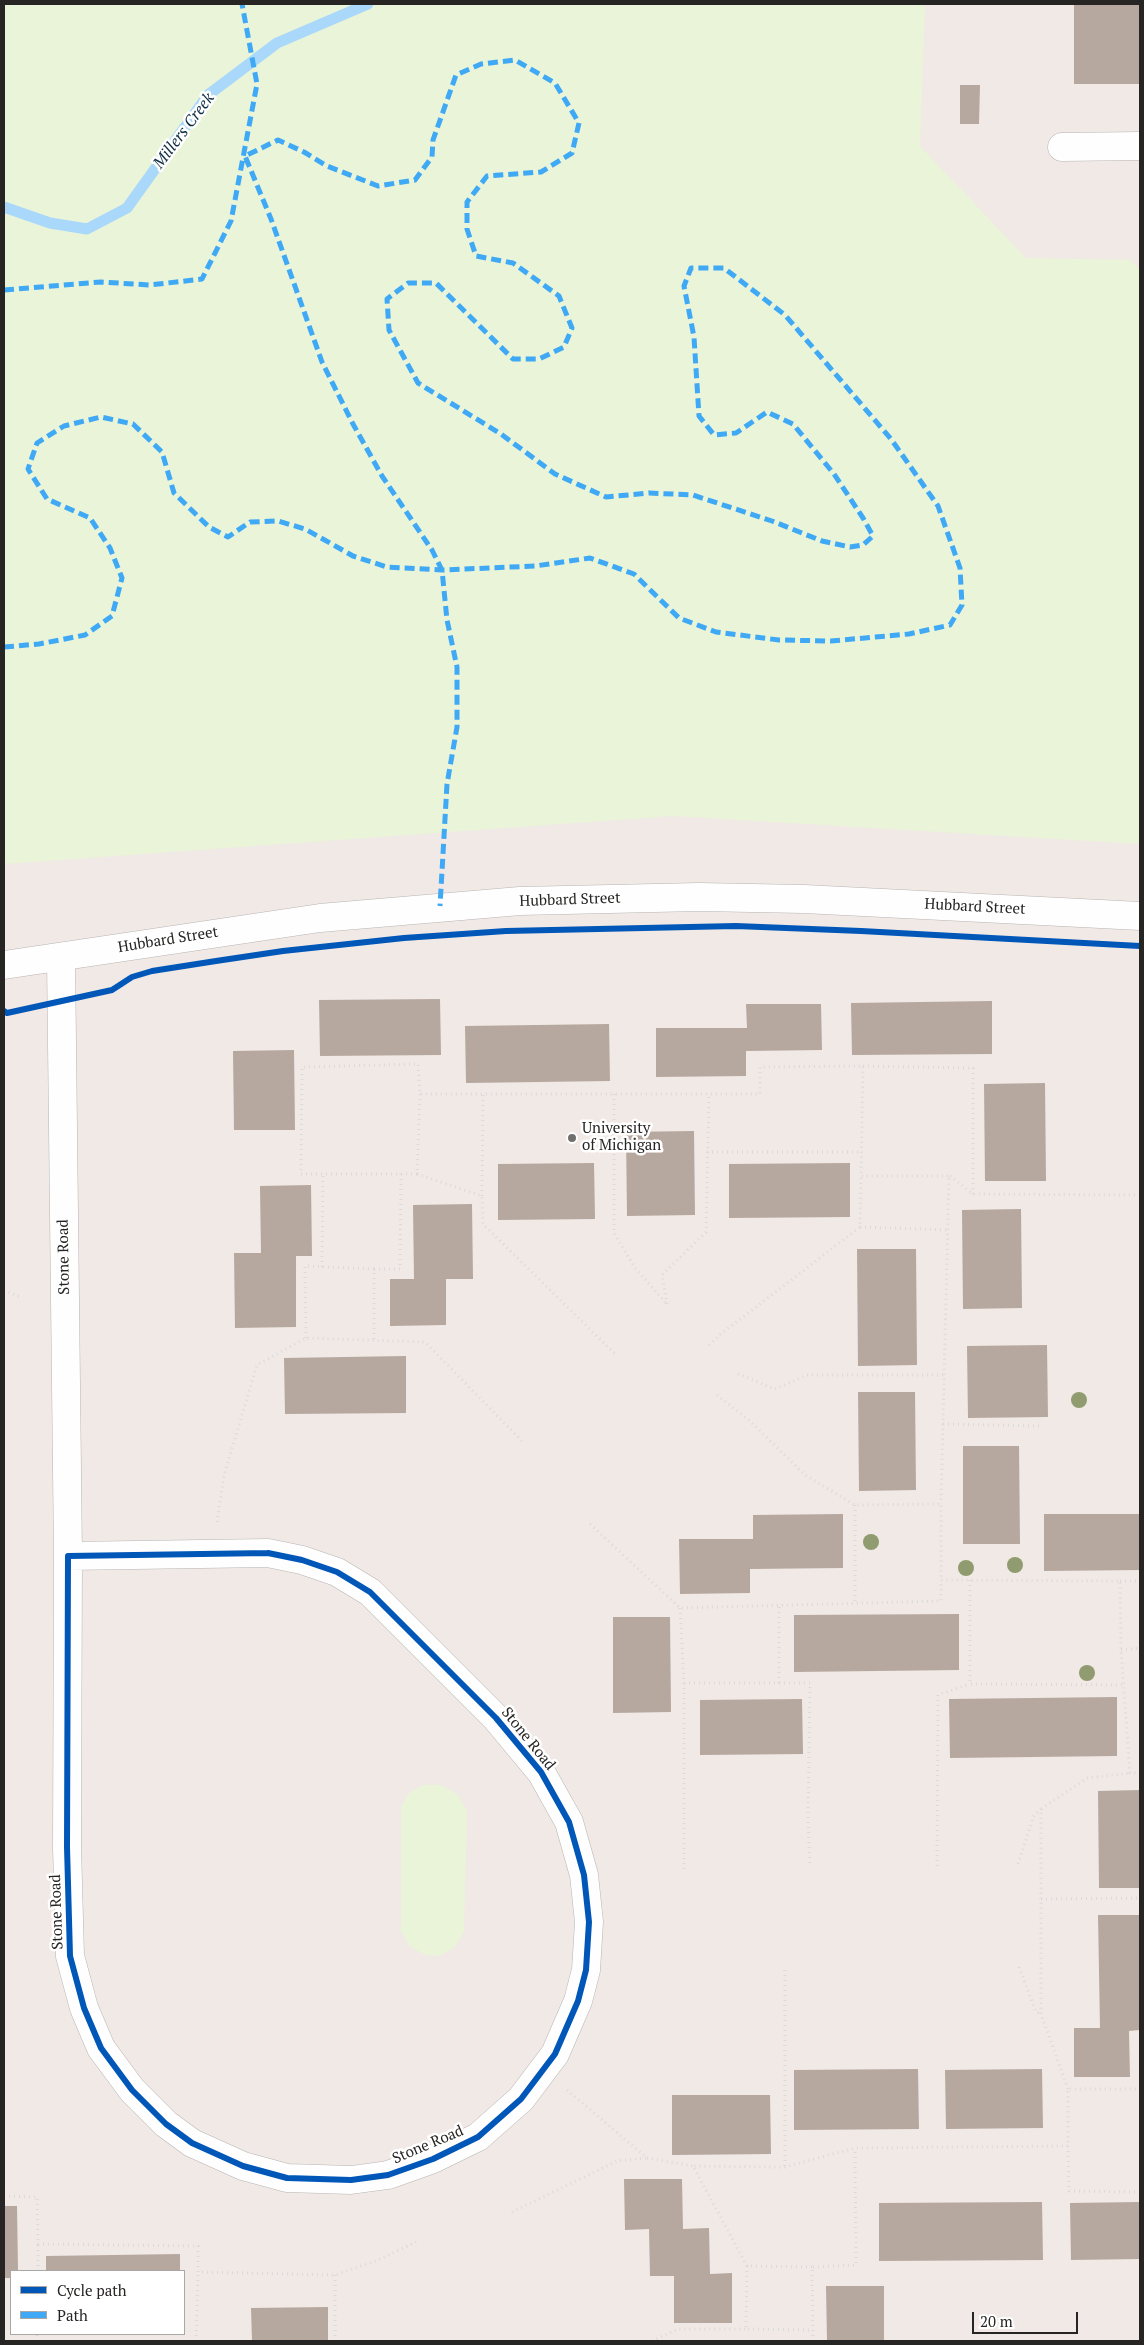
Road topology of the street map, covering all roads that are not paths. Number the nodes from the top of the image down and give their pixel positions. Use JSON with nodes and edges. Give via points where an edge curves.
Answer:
{"nodes":[{"id":1,"x":1140,"y":146,"type":"edge"},
{"id":2,"x":1062,"y":147,"type":"dead end"},
{"id":3,"x":1140,"y":916,"type":"edge"},
{"id":4,"x":61,"y":958,"type":"junction"},
{"id":5,"x":4,"y":965,"type":"edge"},
{"id":6,"x":68,"y":1556,"type":"junction"}],
"edges":[{"from":1,"to":2,"type":"street"},
{"from":3,"to":4,"type":"street","name":"Hubbard Street","via":[[804,899],[699,897],[520,901],[320,918]]},
{"from":4,"to":5,"type":"street","name":"Hubbard Street"},
{"from":4,"to":6,"type":"street","name":"Stone Road"},
{"from":6,"to":6,"type":"street","name":"Stone Road","via":[[70,1956],[84,2008],[102,2048],[132,2090],[166,2124],[192,2143],[243,2166],[287,2178],[351,2180],[388,2175],[433,2159],[478,2136],[521,2099],[555,2054],[578,2000],[586,1970],[589,1922],[584,1874],[569,1822],[542,1772],[496,1718],[370,1592],[337,1572],[268,1553]]}]}
